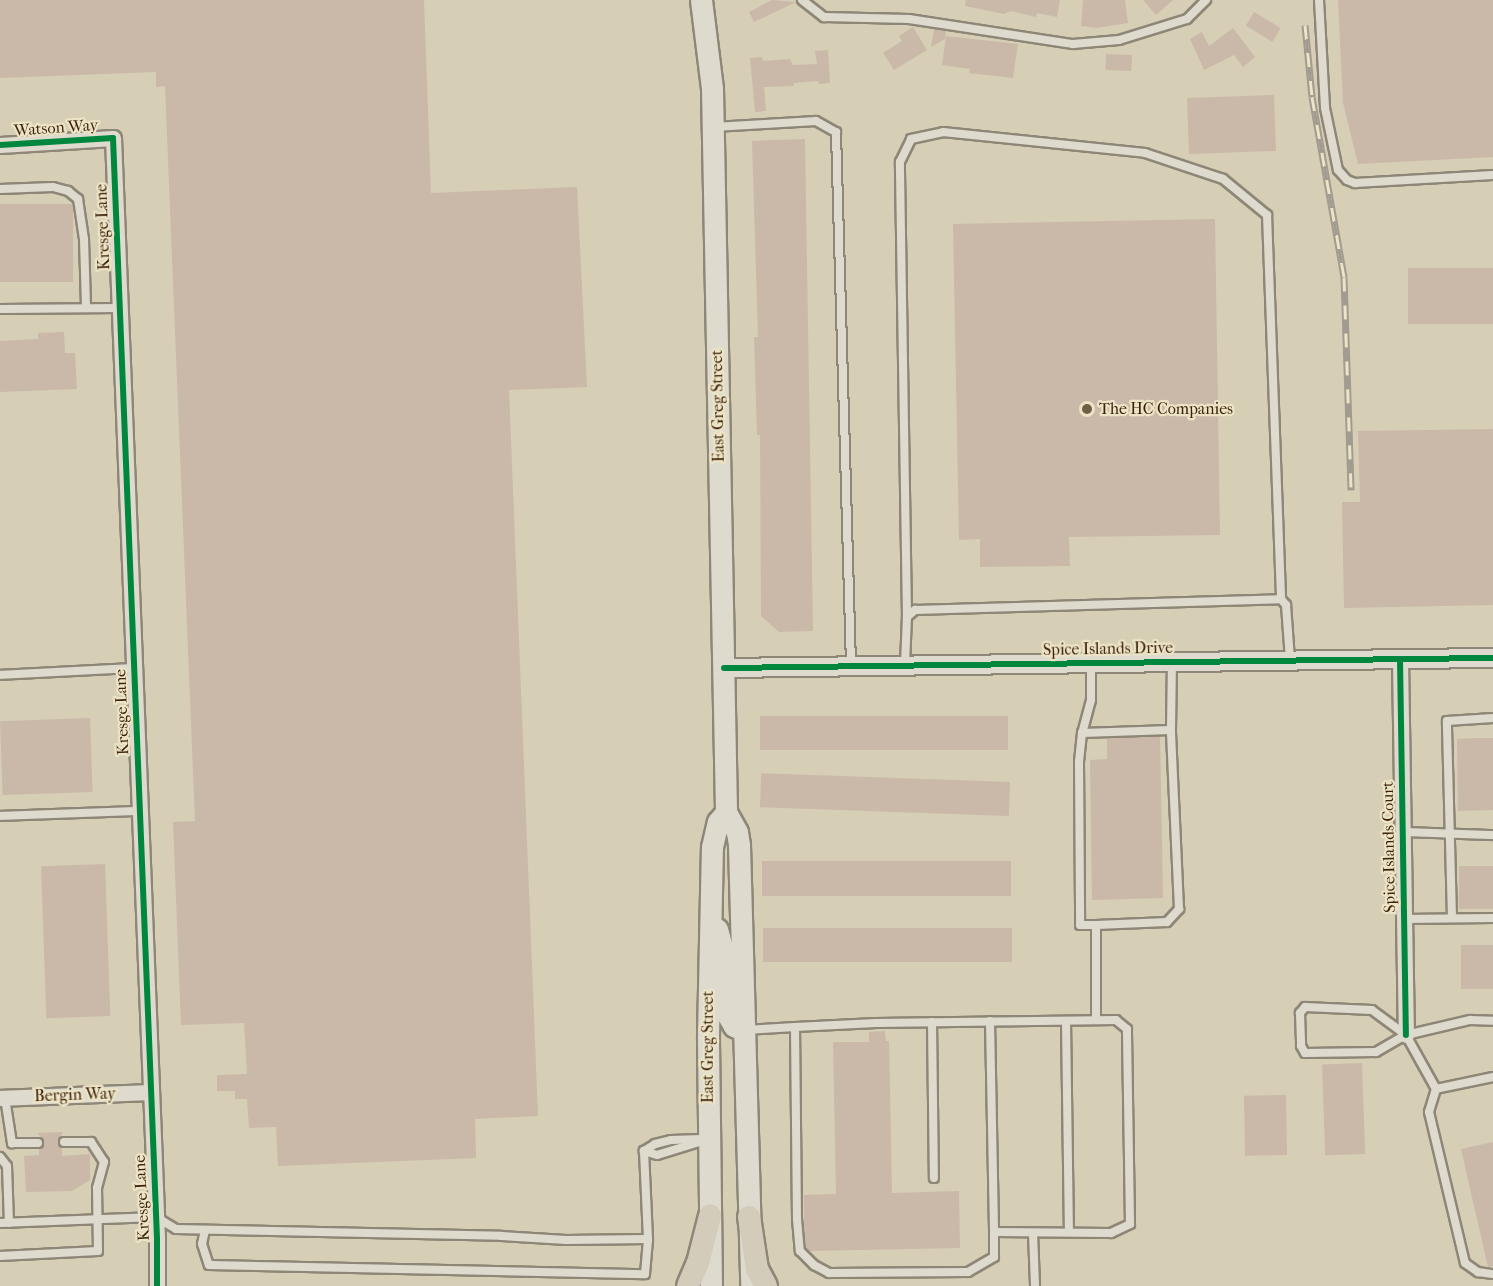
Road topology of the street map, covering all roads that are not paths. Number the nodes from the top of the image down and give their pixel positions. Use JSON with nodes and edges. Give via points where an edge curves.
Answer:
{"nodes":[{"id":1,"x":701,"y":0,"type":"edge"},
{"id":2,"x":802,"y":0,"type":"edge"},
{"id":3,"x":1206,"y":0,"type":"edge"},
{"id":4,"x":1319,"y":0,"type":"edge"},
{"id":5,"x":713,"y":127,"type":"junction"},
{"id":6,"x":113,"y":138,"type":"joint"},
{"id":7,"x":0,"y":145,"type":"edge"},
{"id":8,"x":1493,"y":175,"type":"edge"},
{"id":9,"x":0,"y":189,"type":"edge"},
{"id":10,"x":86,"y":308,"type":"junction"},
{"id":11,"x":120,"y":308,"type":"junction"},
{"id":12,"x":0,"y":309,"type":"edge"},
{"id":13,"x":1281,"y":599,"type":"junction"},
{"id":14,"x":907,"y":617,"type":"junction"},
{"id":15,"x":1493,"y":658,"type":"edge"},
{"id":16,"x":1400,"y":659,"type":"junction"},
{"id":17,"x":1290,"y":660,"type":"junction"},
{"id":18,"x":1091,"y":662,"type":"junction"},
{"id":19,"x":1172,"y":662,"type":"junction"},
{"id":20,"x":905,"y":665,"type":"junction"},
{"id":21,"x":851,"y":666,"type":"junction"},
{"id":22,"x":134,"y":668,"type":"junction"},
{"id":23,"x":724,"y":668,"type":"junction"},
{"id":24,"x":0,"y":675,"type":"edge"},
{"id":25,"x":1493,"y":717,"type":"edge"},
{"id":26,"x":1171,"y":730,"type":"junction"},
{"id":27,"x":1082,"y":733,"type":"junction"},
{"id":28,"x":139,"y":811,"type":"junction"},
{"id":29,"x":726,"y":812,"type":"junction"},
{"id":30,"x":0,"y":816,"type":"edge"},
{"id":31,"x":1402,"y":832,"type":"junction"},
{"id":32,"x":1449,"y":834,"type":"junction"},
{"id":33,"x":1493,"y":835,"type":"edge"},
{"id":34,"x":711,"y":905,"type":"junction"},
{"id":35,"x":1452,"y":918,"type":"junction"},
{"id":36,"x":1493,"y":918,"type":"edge"},
{"id":37,"x":1403,"y":919,"type":"junction"},
{"id":38,"x":1096,"y":925,"type":"junction"},
{"id":39,"x":1096,"y":1020,"type":"junction"},
{"id":40,"x":990,"y":1021,"type":"junction"},
{"id":41,"x":1065,"y":1021,"type":"junction"},
{"id":42,"x":1493,"y":1021,"type":"edge"},
{"id":43,"x":932,"y":1022,"type":"junction"},
{"id":44,"x":795,"y":1027,"type":"junction"},
{"id":45,"x":743,"y":1030,"type":"junction"},
{"id":46,"x":1406,"y":1035,"type":"junction"},
{"id":47,"x":1493,"y":1077,"type":"edge"},
{"id":48,"x":1436,"y":1089,"type":"junction"},
{"id":49,"x":150,"y":1092,"type":"junction"},
{"id":50,"x":2,"y":1098,"type":"edge"},
{"id":51,"x":709,"y":1139,"type":"junction"},
{"id":52,"x":64,"y":1142,"type":"dead end"},
{"id":53,"x":38,"y":1143,"type":"dead end"},
{"id":54,"x":0,"y":1157,"type":"edge"},
{"id":55,"x":934,"y":1178,"type":"dead end"},
{"id":56,"x":710,"y":1216,"type":"junction"},
{"id":57,"x":749,"y":1216,"type":"junction"},
{"id":58,"x":156,"y":1217,"type":"junction"},
{"id":59,"x":99,"y":1221,"type":"junction"},
{"id":60,"x":4,"y":1223,"type":"edge"},
{"id":61,"x":205,"y":1230,"type":"junction"},
{"id":62,"x":994,"y":1232,"type":"junction"},
{"id":63,"x":1070,"y":1232,"type":"junction"},
{"id":64,"x":1033,"y":1233,"type":"junction"},
{"id":65,"x":648,"y":1239,"type":"junction"},
{"id":66,"x":0,"y":1256,"type":"edge"},
{"id":67,"x":1493,"y":1274,"type":"edge"},
{"id":68,"x":157,"y":1286,"type":"edge"},
{"id":69,"x":688,"y":1286,"type":"edge"},
{"id":70,"x":711,"y":1286,"type":"edge"},
{"id":71,"x":751,"y":1286,"type":"edge"},
{"id":72,"x":766,"y":1286,"type":"edge"},
{"id":73,"x":1035,"y":1286,"type":"edge"}],
"edges":[{"from":1,"to":5,"type":"main road","name":"East Greg Street","via":[[710,62]]},
{"from":2,"to":3,"type":"lane","via":[[824,17],[909,19],[1073,44],[1119,40],[1187,19]]},
{"from":4,"to":8,"type":"lane","via":[[1325,108],[1338,170],[1347,180],[1355,183]]},
{"from":5,"to":21,"type":"lane","via":[[816,121],[836,132]]},
{"from":5,"to":23,"type":"main road","name":"East Greg Street"},
{"from":6,"to":7,"type":"street","name":"Watson Way"},
{"from":6,"to":11,"type":"street","name":"Kresge Lane"},
{"from":9,"to":10,"type":"lane","via":[[53,187],[78,199],[84,239]]},
{"from":10,"to":11,"type":"lane"},
{"from":10,"to":12,"type":"lane"},
{"from":11,"to":22,"type":"street","name":"Kresge Lane"},
{"from":13,"to":14,"type":"lane","via":[[915,610]]},
{"from":13,"to":14,"type":"lane","via":[[1267,215],[1224,179],[1145,153],[943,132],[911,139],[900,162]]},
{"from":13,"to":17,"type":"lane","via":[[1286,605]]},
{"from":14,"to":20,"type":"lane"},
{"from":15,"to":16,"type":"street","name":"Spice Islands Drive"},
{"from":16,"to":17,"type":"street","name":"Spice Islands Drive"},
{"from":16,"to":31,"type":"street","name":"Spice Islands Court"},
{"from":17,"to":19,"type":"street","name":"Spice Islands Drive"},
{"from":18,"to":19,"type":"street","name":"Spice Islands Drive"},
{"from":18,"to":20,"type":"street","name":"Spice Islands Drive"},
{"from":18,"to":27,"type":"lane","via":[[1091,700]]},
{"from":19,"to":26,"type":"lane"},
{"from":20,"to":21,"type":"street","name":"Spice Islands Drive"},
{"from":21,"to":23,"type":"street","name":"Spice Islands Drive"},
{"from":22,"to":24,"type":"lane"},
{"from":22,"to":28,"type":"street","name":"Kresge Lane"},
{"from":23,"to":29,"type":"main road","name":"East Greg Street"},
{"from":25,"to":32,"type":"lane","via":[[1447,721]]},
{"from":26,"to":27,"type":"lane"},
{"from":26,"to":38,"type":"lane","via":[[1179,909],[1167,922]]},
{"from":27,"to":38,"type":"lane","via":[[1078,762],[1080,925]]},
{"from":28,"to":30,"type":"lane"},
{"from":28,"to":49,"type":"street","name":"Kresge Lane"},
{"from":29,"to":34,"type":"main road","name":"East Greg Street","via":[[714,833]]},
{"from":29,"to":45,"type":"main road","name":"East Greg Street","via":[[739,845]]},
{"from":31,"to":32,"type":"lane"},
{"from":31,"to":37,"type":"street","name":"Spice Islands Court"},
{"from":32,"to":33,"type":"lane"},
{"from":32,"to":35,"type":"lane"},
{"from":34,"to":45,"type":"main road","via":[[723,951],[727,1014],[734,1026]]},
{"from":34,"to":51,"type":"main road","name":"East Greg Street"},
{"from":35,"to":36,"type":"lane"},
{"from":35,"to":37,"type":"lane"},
{"from":37,"to":46,"type":"street","name":"Spice Islands Court"},
{"from":38,"to":39,"type":"lane"},
{"from":39,"to":41,"type":"lane"},
{"from":39,"to":63,"type":"lane","via":[[1116,1020],[1127,1029],[1130,1224],[1111,1233]]},
{"from":40,"to":41,"type":"lane"},
{"from":40,"to":43,"type":"lane"},
{"from":40,"to":62,"type":"lane"},
{"from":41,"to":63,"type":"lane"},
{"from":42,"to":46,"type":"lane","via":[[1470,1020]]},
{"from":43,"to":44,"type":"lane"},
{"from":43,"to":55,"type":"lane"},
{"from":44,"to":45,"type":"lane"},
{"from":44,"to":62,"type":"lane","via":[[800,1251],[829,1273],[968,1272],[994,1257]]},
{"from":45,"to":57,"type":"main road","name":"East Greg Street"},
{"from":46,"to":46,"type":"lane","via":[[1376,1052],[1305,1053],[1301,1046],[1300,1013],[1305,1006],[1372,1010]]},
{"from":46,"to":48,"type":"lane"},
{"from":47,"to":48,"type":"lane"},
{"from":48,"to":67,"type":"lane","via":[[1429,1113],[1465,1263],[1478,1272]]},
{"from":49,"to":50,"type":"street","name":"Bergin Way"},
{"from":49,"to":58,"type":"street","name":"Kresge Lane"},
{"from":50,"to":53,"type":"lane","via":[[12,1143]]},
{"from":51,"to":56,"type":"main road","name":"East Greg Street"},
{"from":51,"to":65,"type":"lane","via":[[670,1140],[644,1151]]},
{"from":52,"to":59,"type":"lane","via":[[91,1142],[104,1162],[97,1188]]},
{"from":54,"to":60,"type":"lane","via":[[7,1166]]},
{"from":56,"to":69,"type":"main road","via":[[699,1263]]},
{"from":56,"to":70,"type":"main road","name":"East Greg Street"},
{"from":57,"to":71,"type":"main road","name":"East Greg Street"},
{"from":57,"to":72,"type":"main road","via":[[757,1269]]},
{"from":58,"to":59,"type":"lane"},
{"from":58,"to":61,"type":"lane","via":[[176,1229]]},
{"from":58,"to":68,"type":"street","name":"Kresge Lane"},
{"from":59,"to":60,"type":"lane"},
{"from":59,"to":66,"type":"lane","via":[[98,1251]]},
{"from":61,"to":65,"type":"lane"},
{"from":61,"to":65,"type":"lane","via":[[202,1244],[209,1265],[221,1266],[645,1274]]},
{"from":62,"to":64,"type":"lane"},
{"from":63,"to":64,"type":"lane"},
{"from":64,"to":73,"type":"lane"}]}
